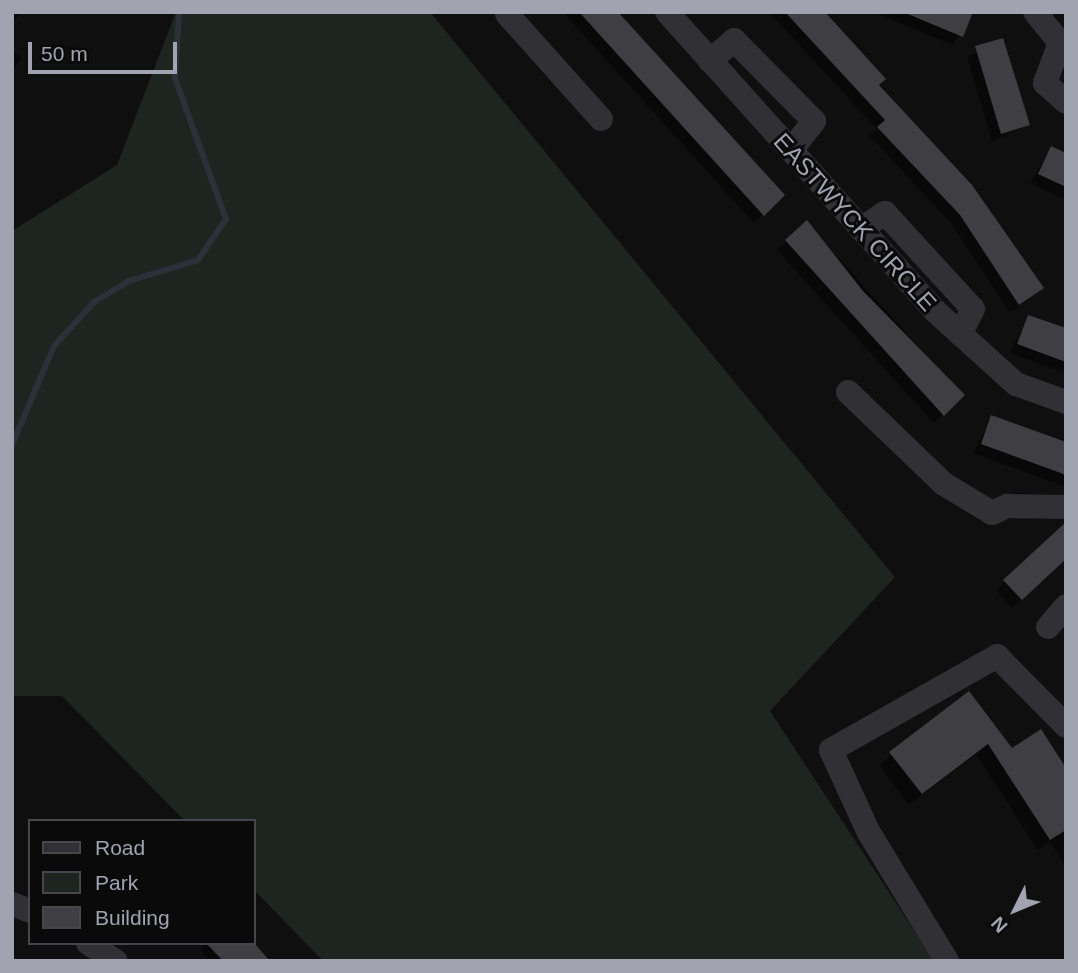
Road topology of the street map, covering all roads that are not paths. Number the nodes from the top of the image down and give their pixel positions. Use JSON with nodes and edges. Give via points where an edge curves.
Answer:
{"nodes":[{"id":1,"x":667,"y":12,"type":"edge"},
{"id":2,"x":1035,"y":12,"type":"edge"},
{"id":3,"x":508,"y":13,"type":"edge"},
{"id":4,"x":1063,"y":46,"type":"edge"},
{"id":5,"x":710,"y":61,"type":"junction"},
{"id":6,"x":1066,"y":102,"type":"edge"},
{"id":7,"x":601,"y":119,"type":"dead end"},
{"id":8,"x":791,"y":150,"type":"junction"},
{"id":9,"x":848,"y":392,"type":"dead end"},
{"id":10,"x":1066,"y":402,"type":"edge"},
{"id":11,"x":1066,"y":507,"type":"edge"},
{"id":12,"x":1066,"y":606,"type":"edge"},
{"id":13,"x":1048,"y":627,"type":"dead end"},
{"id":14,"x":1066,"y":726,"type":"edge"},
{"id":15,"x":91,"y":945,"type":"edge"},
{"id":16,"x":116,"y":961,"type":"edge"},
{"id":17,"x":947,"y":961,"type":"edge"}],
"edges":[{"from":1,"to":5,"type":"street","name":"EASTWYCK CIRCLE"},
{"from":2,"to":4,"type":"street"},
{"from":3,"to":7,"type":"street"},
{"from":4,"to":6,"type":"street","via":[[1045,83]]},
{"from":5,"to":8,"type":"street","name":"EASTWYCK CIRCLE"},
{"from":5,"to":8,"type":"street","via":[[734,40],[814,121]]},
{"from":8,"to":10,"type":"street","name":"EASTWYCK CIRCLE","via":[[861,229],[885,213],[973,309],[961,334],[1016,384]]},
{"from":9,"to":11,"type":"street","via":[[944,484],[992,513],[1007,506]]},
{"from":12,"to":13,"type":"street"},
{"from":14,"to":17,"type":"street","via":[[997,656],[831,751],[868,831]]},
{"from":15,"to":16,"type":"street"}]}
